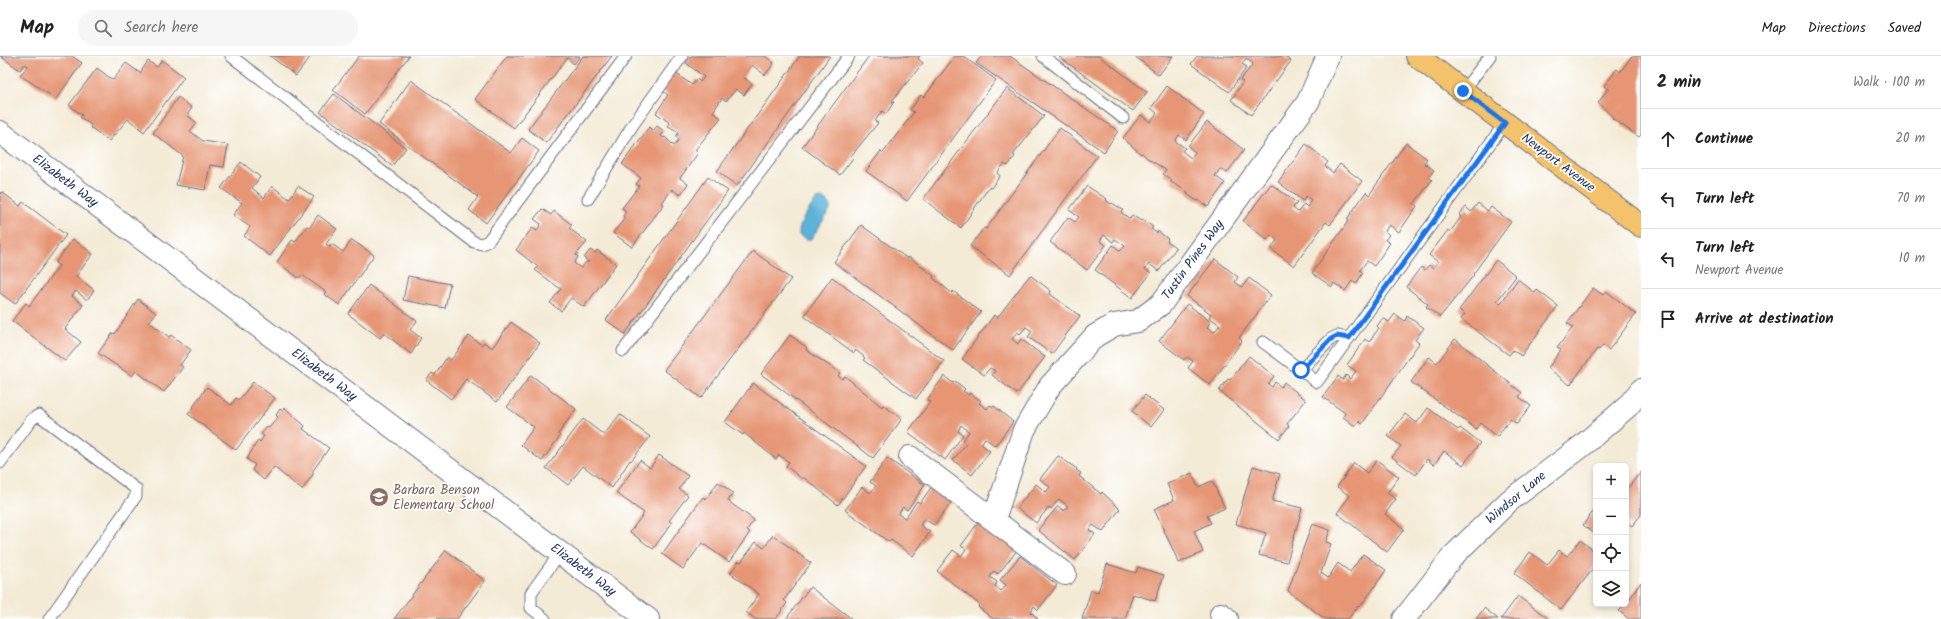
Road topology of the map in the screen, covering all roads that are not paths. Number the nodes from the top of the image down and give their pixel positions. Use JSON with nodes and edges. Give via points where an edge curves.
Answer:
{"nodes":[{"id":1,"x":231,"y":56,"type":"edge"},
{"id":2,"x":626,"y":56,"type":"edge"},
{"id":3,"x":682,"y":56,"type":"edge"},
{"id":4,"x":849,"y":56,"type":"edge"},
{"id":5,"x":1043,"y":56,"type":"edge"},
{"id":6,"x":1328,"y":56,"type":"edge"},
{"id":7,"x":1417,"y":56,"type":"edge"},
{"id":8,"x":1490,"y":56,"type":"edge"},
{"id":9,"x":1463,"y":91,"type":"junction"},
{"id":10,"x":1123,"y":118,"type":"dead end"},
{"id":11,"x":1505,"y":123,"type":"junction"},
{"id":12,"x":0,"y":132,"type":"edge"},
{"id":13,"x":588,"y":199,"type":"dead end"},
{"id":14,"x":1641,"y":226,"type":"edge"},
{"id":15,"x":1349,"y":338,"type":"junction"},
{"id":16,"x":1263,"y":342,"type":"dead end"},
{"id":17,"x":623,"y":351,"type":"dead end"},
{"id":18,"x":1301,"y":370,"type":"junction"},
{"id":19,"x":1641,"y":390,"type":"edge"},
{"id":20,"x":910,"y":457,"type":"dead end"},
{"id":21,"x":0,"y":463,"type":"edge"},
{"id":22,"x":994,"y":519,"type":"junction"},
{"id":23,"x":560,"y":553,"type":"junction"},
{"id":24,"x":1065,"y":574,"type":"dead end"},
{"id":25,"x":50,"y":619,"type":"edge"},
{"id":26,"x":545,"y":619,"type":"edge"},
{"id":27,"x":648,"y":619,"type":"edge"},
{"id":28,"x":1404,"y":619,"type":"edge"}],
"edges":[{"from":1,"to":2,"type":"lane","via":[[474,242],[482,244],[488,241]]},
{"from":3,"to":13,"type":"lane","via":[[632,126]]},
{"from":4,"to":17,"type":"lane"},
{"from":5,"to":10,"type":"lane"},
{"from":6,"to":22,"type":"street","name":"Tustin Pines Way","via":[[1308,102],[1161,304],[1138,321],[1114,325],[1095,336],[1050,386],[1024,430]]},
{"from":7,"to":9,"type":"main road","name":"Newport Avenue"},
{"from":8,"to":9,"type":"lane"},
{"from":9,"to":11,"type":"main road","name":"Newport Avenue"},
{"from":11,"to":14,"type":"main road","name":"Newport Avenue"},
{"from":11,"to":15,"type":"lane"},
{"from":12,"to":23,"type":"street","name":"Elizabeth Way"},
{"from":15,"to":18,"type":"lane","via":[[1337,336],[1331,339]]},
{"from":15,"to":18,"type":"lane","via":[[1317,382]]},
{"from":16,"to":18,"type":"lane"},
{"from":19,"to":28,"type":"street","name":"Windsor Lane","via":[[1628,406],[1582,446],[1509,501],[1452,556]]},
{"from":20,"to":22,"type":"street"},
{"from":21,"to":25,"type":"lane","via":[[32,419],[39,415],[136,489],[136,496]]},
{"from":22,"to":24,"type":"street"},
{"from":23,"to":26,"type":"lane","via":[[531,593],[531,608]]},
{"from":23,"to":27,"type":"street","name":"Elizabeth Way"}]}
